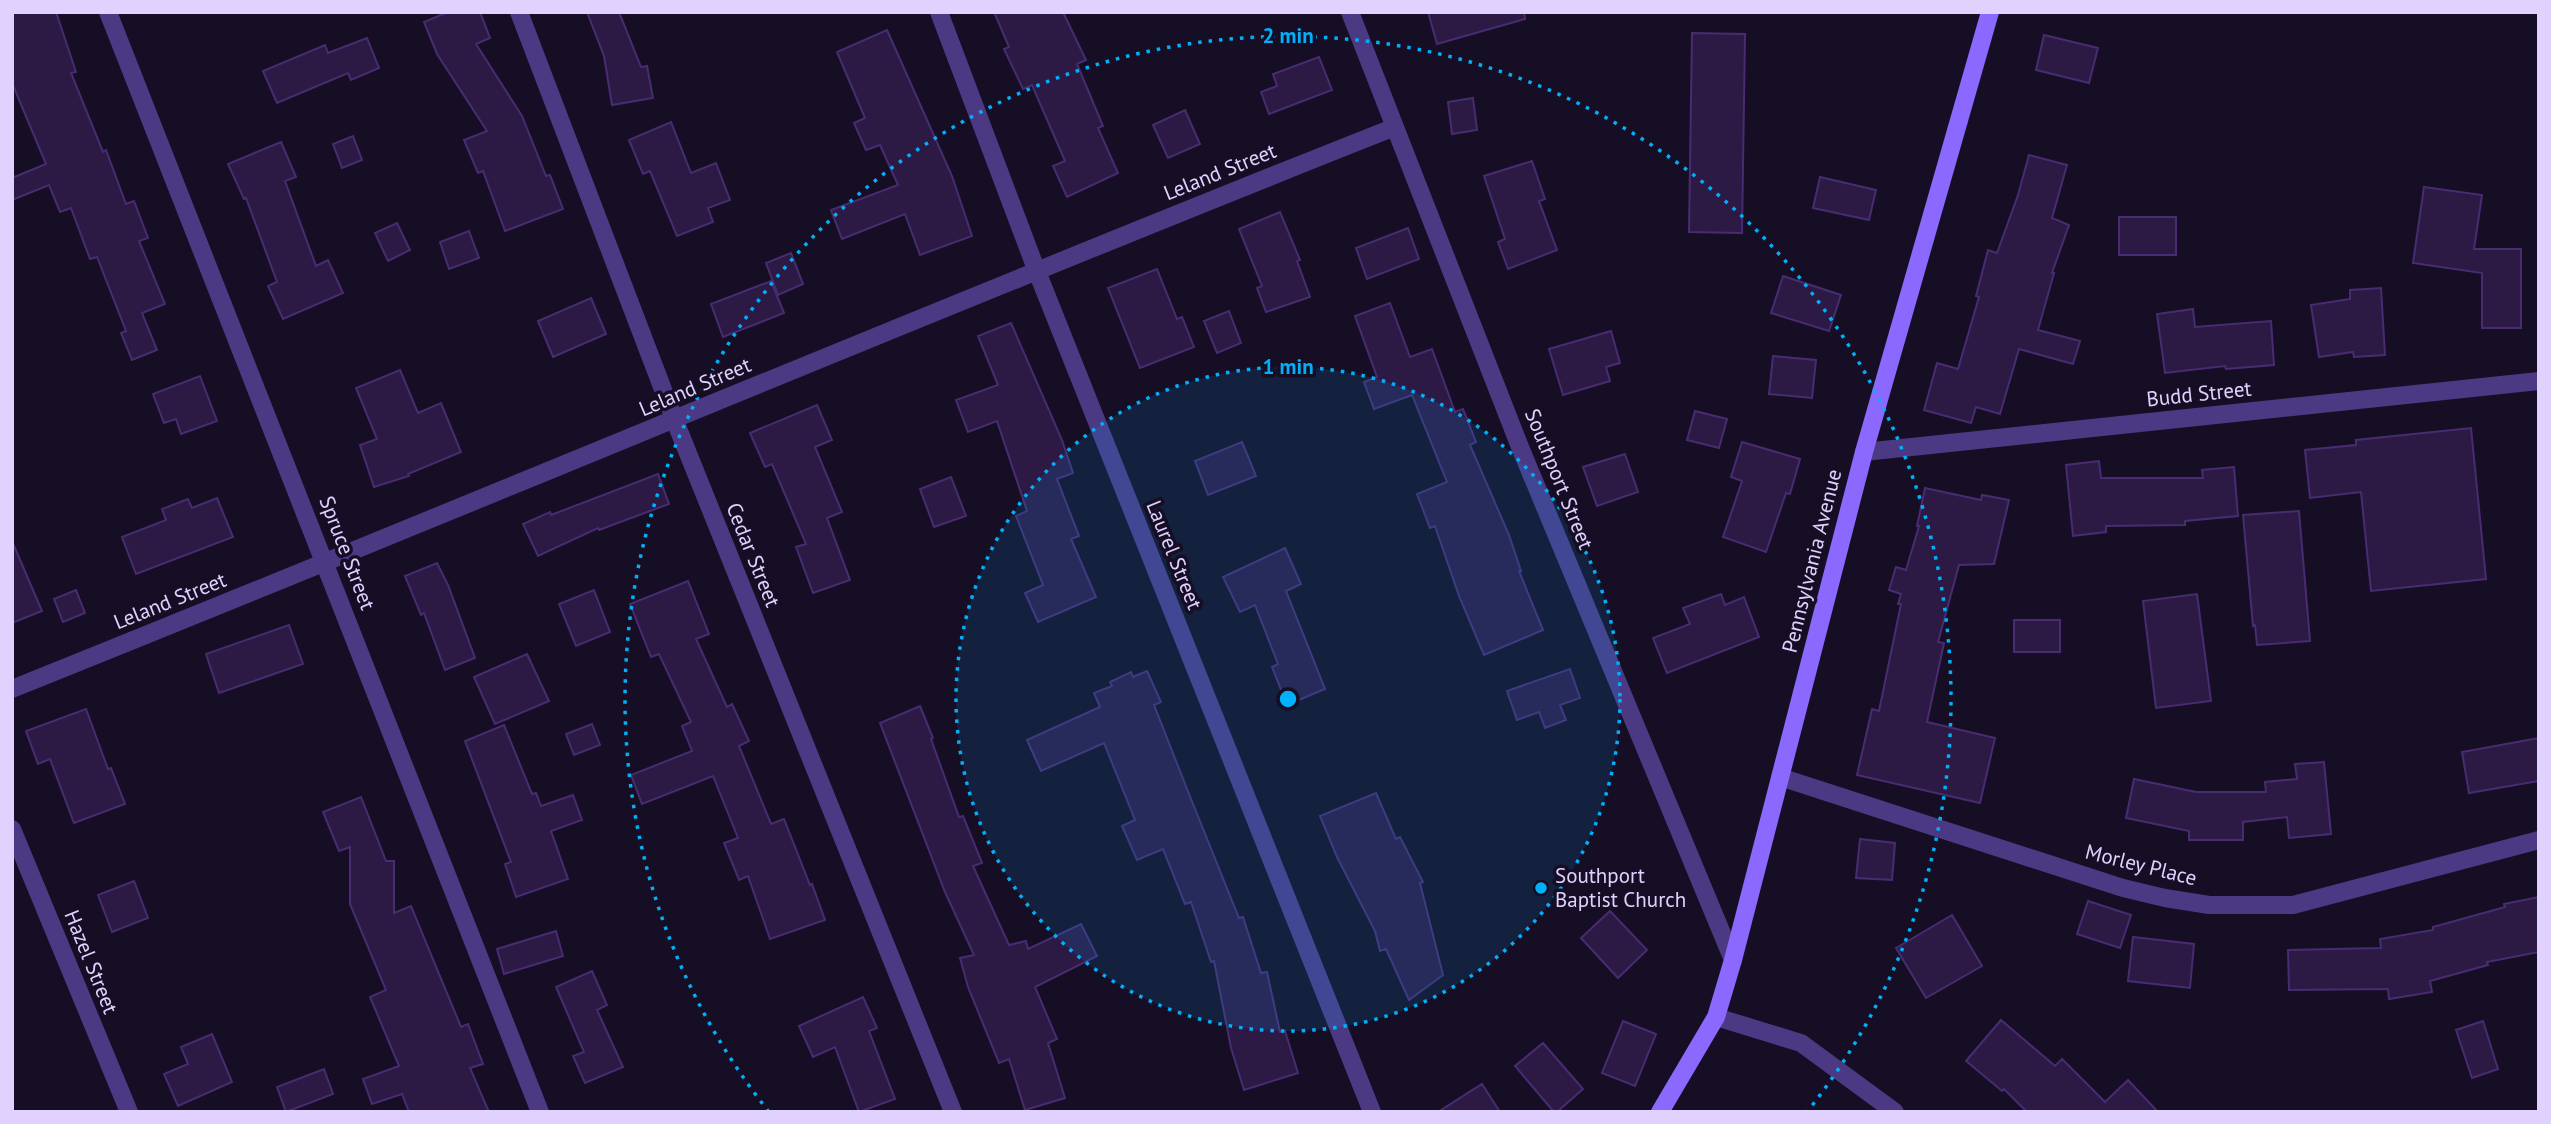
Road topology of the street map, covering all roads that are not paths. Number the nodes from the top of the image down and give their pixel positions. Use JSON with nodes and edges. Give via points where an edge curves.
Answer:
{"nodes":[{"id":1,"x":108,"y":12,"type":"edge"},
{"id":2,"x":519,"y":12,"type":"edge"},
{"id":3,"x":939,"y":12,"type":"edge"},
{"id":4,"x":1350,"y":12,"type":"edge"},
{"id":5,"x":1990,"y":12,"type":"edge"},
{"id":6,"x":1395,"y":127,"type":"junction"},
{"id":7,"x":1036,"y":269,"type":"junction"},
{"id":8,"x":2539,"y":381,"type":"edge"},
{"id":9,"x":675,"y":421,"type":"junction"},
{"id":10,"x":1864,"y":452,"type":"junction"},
{"id":11,"x":326,"y":563,"type":"junction"},
{"id":12,"x":12,"y":689,"type":"edge"},
{"id":13,"x":1780,"y":777,"type":"junction"},
{"id":14,"x":12,"y":830,"type":"edge"},
{"id":15,"x":2539,"y":840,"type":"edge"},
{"id":16,"x":1733,"y":960,"type":"junction"},
{"id":17,"x":1716,"y":1017,"type":"junction"},
{"id":18,"x":129,"y":1112,"type":"edge"},
{"id":19,"x":540,"y":1112,"type":"edge"},
{"id":20,"x":953,"y":1112,"type":"edge"},
{"id":21,"x":1372,"y":1112,"type":"edge"},
{"id":22,"x":1660,"y":1112,"type":"edge"},
{"id":23,"x":1895,"y":1112,"type":"edge"}],
"edges":[{"from":1,"to":11,"type":"street","name":"Spruce Street"},
{"from":2,"to":9,"type":"street","name":"Cedar Street"},
{"from":3,"to":7,"type":"street","name":"Laurel Street"},
{"from":4,"to":6,"type":"street","name":"Southport Street"},
{"from":5,"to":10,"type":"main road","name":"Pennsylvania Avenue"},
{"from":6,"to":7,"type":"street","name":"Leland Street"},
{"from":6,"to":16,"type":"street","name":"Southport Street","via":[[1520,447]]},
{"from":7,"to":9,"type":"street","name":"Leland Street"},
{"from":7,"to":21,"type":"street","name":"Laurel Street"},
{"from":8,"to":10,"type":"street","name":"Budd Street"},
{"from":9,"to":11,"type":"street","name":"Leland Street"},
{"from":9,"to":20,"type":"street","name":"Cedar Street"},
{"from":10,"to":13,"type":"main road","name":"Pennsylvania Avenue"},
{"from":11,"to":12,"type":"street","name":"Leland Street"},
{"from":11,"to":19,"type":"street","name":"Spruce Street"},
{"from":13,"to":15,"type":"street","name":"Morley Place","via":[[2123,888],[2209,905],[2293,905]]},
{"from":13,"to":16,"type":"main road","name":"Pennsylvania Avenue"},
{"from":14,"to":18,"type":"street","name":"Hazel Street"},
{"from":16,"to":17,"type":"main road","name":"Pennsylvania Avenue"},
{"from":17,"to":22,"type":"main road","name":"Pennsylvania Avenue"},
{"from":17,"to":23,"type":"street","via":[[1801,1043]]}]}
